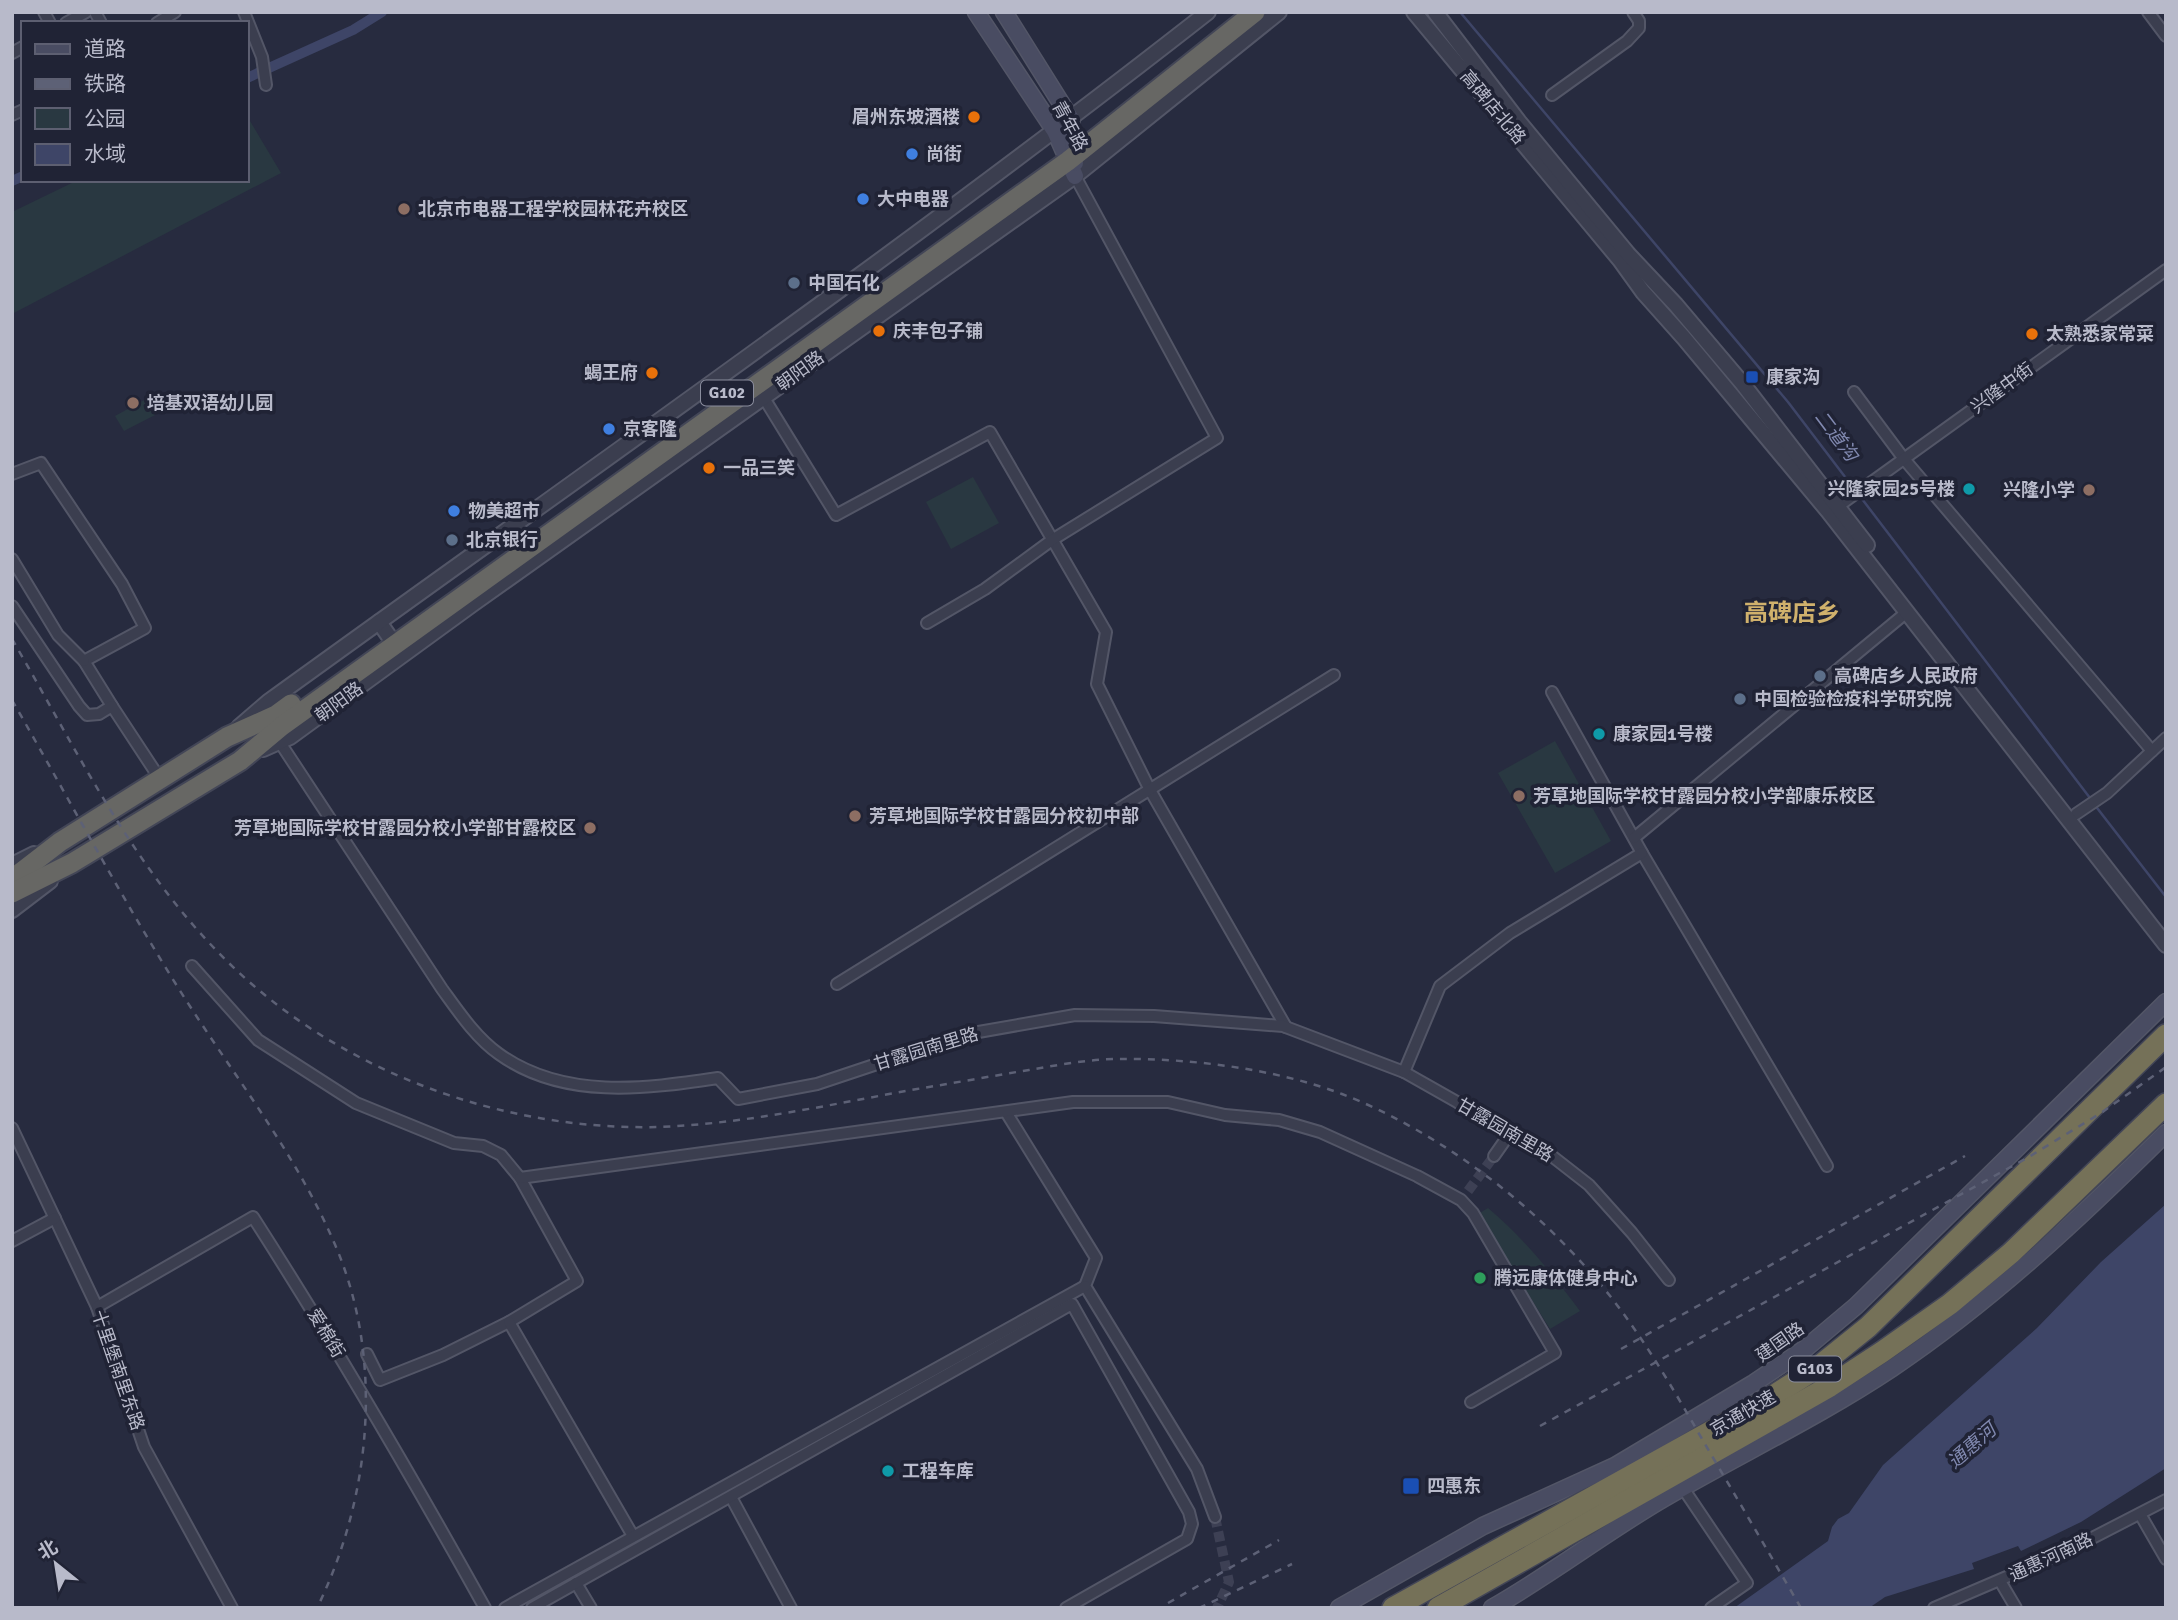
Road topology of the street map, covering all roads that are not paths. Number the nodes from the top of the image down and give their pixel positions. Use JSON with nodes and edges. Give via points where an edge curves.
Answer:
{"nodes":[{"id":1,"x":86,"y":12,"type":"edge"},
{"id":2,"x":976,"y":12,"type":"edge"},
{"id":3,"x":1004,"y":12,"type":"edge"},
{"id":4,"x":1208,"y":12,"type":"edge"},
{"id":5,"x":1234,"y":12,"type":"edge"},
{"id":6,"x":1255,"y":12,"type":"edge"},
{"id":7,"x":1279,"y":12,"type":"edge"},
{"id":8,"x":1414,"y":12,"type":"edge"},
{"id":9,"x":1435,"y":12,"type":"edge"},
{"id":10,"x":1633,"y":12,"type":"edge"},
{"id":11,"x":2148,"y":12,"type":"edge"},
{"id":12,"x":70,"y":21,"type":"edge"},
{"id":13,"x":248,"y":22,"type":"edge"},
{"id":14,"x":2166,"y":36,"type":"edge"},
{"id":15,"x":266,"y":85,"type":"dead end"},
{"id":16,"x":1552,"y":95,"type":"dead end"},
{"id":17,"x":1071,"y":119,"type":"junction"},
{"id":18,"x":1068,"y":152,"type":"junction"},
{"id":19,"x":1574,"y":196,"type":"junction"},
{"id":20,"x":2166,"y":270,"type":"edge"},
{"id":21,"x":1854,"y":392,"type":"dead end"},
{"id":22,"x":764,"y":398,"type":"junction"},
{"id":23,"x":1903,"y":459,"type":"junction"},
{"id":24,"x":12,"y":474,"type":"edge"},
{"id":25,"x":1839,"y":506,"type":"junction"},
{"id":26,"x":1052,"y":540,"type":"junction"},
{"id":27,"x":12,"y":559,"type":"edge"},
{"id":28,"x":12,"y":606,"type":"edge"},
{"id":29,"x":1907,"y":612,"type":"junction"},
{"id":30,"x":928,"y":623,"type":"dead end"},
{"id":31,"x":391,"y":639,"type":"junction"},
{"id":32,"x":84,"y":661,"type":"junction"},
{"id":33,"x":1334,"y":675,"type":"dead end"},
{"id":34,"x":1552,"y":692,"type":"dead end"},
{"id":35,"x":112,"y":706,"type":"junction"},
{"id":36,"x":2166,"y":738,"type":"edge"},
{"id":37,"x":279,"y":741,"type":"junction"},
{"id":38,"x":2152,"y":751,"type":"junction"},
{"id":39,"x":240,"y":761,"type":"junction"},
{"id":40,"x":160,"y":779,"type":"junction"},
{"id":41,"x":1150,"y":790,"type":"junction"},
{"id":42,"x":2081,"y":811,"type":"junction"},
{"id":43,"x":1634,"y":838,"type":"junction"},
{"id":44,"x":60,"y":842,"type":"junction"},
{"id":45,"x":1642,"y":853,"type":"junction"},
{"id":46,"x":72,"y":863,"type":"junction"},
{"id":47,"x":12,"y":865,"type":"edge"},
{"id":48,"x":12,"y":878,"type":"edge"},
{"id":49,"x":12,"y":893,"type":"edge"},
{"id":50,"x":12,"y":910,"type":"edge"},
{"id":51,"x":2166,"y":930,"type":"edge"},
{"id":52,"x":2166,"y":945,"type":"edge"},
{"id":53,"x":192,"y":966,"type":"dead end"},
{"id":54,"x":837,"y":984,"type":"dead end"},
{"id":55,"x":2166,"y":1002,"type":"edge"},
{"id":56,"x":1286,"y":1027,"type":"junction"},
{"id":57,"x":2166,"y":1035,"type":"edge"},
{"id":58,"x":1405,"y":1072,"type":"junction"},
{"id":59,"x":2166,"y":1104,"type":"edge"},
{"id":60,"x":1006,"y":1112,"type":"junction"},
{"id":61,"x":12,"y":1128,"type":"edge"},
{"id":62,"x":2166,"y":1133,"type":"edge"},
{"id":63,"x":1508,"y":1136,"type":"junction"},
{"id":64,"x":1494,"y":1156,"type":"tunnel mouth"},
{"id":65,"x":1827,"y":1166,"type":"dead end"},
{"id":66,"x":520,"y":1178,"type":"junction"},
{"id":67,"x":55,"y":1218,"type":"junction"},
{"id":68,"x":12,"y":1241,"type":"edge"},
{"id":69,"x":2011,"y":1253,"type":"junction"},
{"id":70,"x":1669,"y":1280,"type":"dead end"},
{"id":71,"x":1085,"y":1286,"type":"junction"},
{"id":72,"x":97,"y":1307,"type":"junction"},
{"id":73,"x":509,"y":1322,"type":"junction"},
{"id":74,"x":1937,"y":1336,"type":"junction"},
{"id":75,"x":367,"y":1354,"type":"dead end"},
{"id":76,"x":1472,"y":1402,"type":"dead end"},
{"id":77,"x":1683,"y":1488,"type":"junction"},
{"id":78,"x":731,"y":1497,"type":"junction"},
{"id":79,"x":2166,"y":1500,"type":"edge"},
{"id":80,"x":2140,"y":1514,"type":"junction"},
{"id":81,"x":1215,"y":1517,"type":"tunnel mouth"},
{"id":82,"x":633,"y":1536,"type":"junction"},
{"id":83,"x":2166,"y":1559,"type":"edge"},
{"id":84,"x":2000,"y":1581,"type":"junction"},
{"id":85,"x":576,"y":1583,"type":"junction"},
{"id":86,"x":232,"y":1608,"type":"edge"},
{"id":87,"x":485,"y":1608,"type":"edge"},
{"id":88,"x":505,"y":1608,"type":"edge"},
{"id":89,"x":532,"y":1608,"type":"edge"},
{"id":90,"x":591,"y":1608,"type":"edge"},
{"id":91,"x":791,"y":1608,"type":"edge"},
{"id":92,"x":1066,"y":1608,"type":"edge"},
{"id":93,"x":1339,"y":1608,"type":"edge"},
{"id":94,"x":1393,"y":1608,"type":"edge"},
{"id":95,"x":1438,"y":1608,"type":"edge"},
{"id":96,"x":1492,"y":1608,"type":"edge"},
{"id":97,"x":1711,"y":1608,"type":"edge"},
{"id":98,"x":1934,"y":1608,"type":"edge"},
{"id":99,"x":2016,"y":1608,"type":"edge"}],
"edges":[{"from":1,"to":12,"type":"street"},
{"from":2,"to":18,"type":"main road","name":"青年路"},
{"from":3,"to":17,"type":"main road","name":"青年路"},
{"from":4,"to":17,"type":"street"},
{"from":5,"to":18,"type":"highway","name":"朝阳路","number":"G102"},
{"from":6,"to":18,"type":"highway","name":"朝阳路","number":"G102"},
{"from":7,"to":18,"type":"street","name":"朝阳路"},
{"from":8,"to":19,"type":"street","name":"高碑店北路"},
{"from":9,"to":19,"type":"street","name":"高碑店北路"},
{"from":10,"to":16,"type":"street","via":[[1639,28],[1627,41]]},
{"from":11,"to":14,"type":"street"},
{"from":13,"to":15,"type":"street","via":[[262,57]]},
{"from":17,"to":18,"type":"main road","name":"青年路"},
{"from":18,"to":22,"type":"street","name":"朝阳路"},
{"from":18,"to":26,"type":"street","via":[[1217,438]]},
{"from":18,"to":31,"type":"highway","name":"朝阳路","number":"G102"},
{"from":19,"to":25,"type":"street","via":[[1676,304]]},
{"from":19,"to":29,"type":"street","via":[[1643,292]]},
{"from":20,"to":23,"type":"street","name":"兴隆中街"},
{"from":21,"to":23,"type":"street"},
{"from":22,"to":26,"type":"street","via":[[836,515],[990,432]]},
{"from":22,"to":31,"type":"street","name":"朝阳路","via":[[474,603]]},
{"from":23,"to":25,"type":"street","name":"兴隆中街"},
{"from":23,"to":38,"type":"street"},
{"from":24,"to":32,"type":"street","via":[[41,463],[122,584],[145,628]]},
{"from":25,"to":42,"type":"street"},
{"from":26,"to":30,"type":"street"},
{"from":26,"to":41,"type":"street","via":[[1106,632],[1097,684]]},
{"from":27,"to":32,"type":"street","via":[[58,635]]},
{"from":28,"to":35,"type":"street","via":[[87,715]]},
{"from":29,"to":43,"type":"street"},
{"from":29,"to":52,"type":"street"},
{"from":31,"to":37,"type":"street","name":"朝阳路","via":[[290,737]]},
{"from":31,"to":39,"type":"highway","name":"朝阳路","number":"G102"},
{"from":31,"to":40,"type":"highway","name":"朝阳路","number":"G102","via":[[276,715],[227,737]]},
{"from":32,"to":35,"type":"street"},
{"from":33,"to":41,"type":"street"},
{"from":34,"to":43,"type":"street"},
{"from":35,"to":40,"type":"street"},
{"from":36,"to":38,"type":"street"},
{"from":37,"to":39,"type":"street","name":"朝阳路"},
{"from":37,"to":56,"type":"street","name":"甘露园南里路","via":[[467,1022],[497,1053],[534,1074],[600,1089],[718,1078],[738,1099],[817,1084],[967,1034],[1074,1015],[1154,1016]]},
{"from":38,"to":42,"type":"street"},
{"from":39,"to":46,"type":"highway","name":"朝阳路","number":"G102"},
{"from":40,"to":44,"type":"highway","name":"朝阳路","number":"G102"},
{"from":41,"to":54,"type":"street"},
{"from":41,"to":56,"type":"street"},
{"from":42,"to":51,"type":"street"},
{"from":43,"to":45,"type":"street"},
{"from":44,"to":47,"type":"street","name":"朝阳路"},
{"from":44,"to":48,"type":"highway","name":"朝阳路","number":"G102"},
{"from":45,"to":58,"type":"street","via":[[1510,933],[1440,986]]},
{"from":45,"to":65,"type":"street"},
{"from":46,"to":49,"type":"highway","name":"朝阳路","number":"G102"},
{"from":46,"to":50,"type":"street","name":"朝阳路"},
{"from":53,"to":66,"type":"street","via":[[258,1040],[294,1066],[356,1103],[454,1143],[484,1146],[501,1154]]},
{"from":55,"to":93,"type":"main road","name":"建国路","via":[[1856,1307],[1806,1348],[1615,1466],[1483,1526]]},
{"from":56,"to":58,"type":"street","name":"甘露园南里路"},
{"from":57,"to":94,"type":"highway","name":"京通快速","number":"G103","via":[[1922,1276],[1817,1368]]},
{"from":58,"to":63,"type":"street","name":"甘露园南里路"},
{"from":59,"to":69,"type":"highway","name":"京通快速","number":"G103"},
{"from":60,"to":66,"type":"street"},
{"from":60,"to":71,"type":"street","via":[[1096,1258]]},
{"from":60,"to":76,"type":"street","via":[[1073,1102],[1168,1102],[1225,1115],[1279,1120],[1320,1132],[1464,1196],[1555,1353]]},
{"from":61,"to":67,"type":"street","name":"十里堡南里东路"},
{"from":62,"to":74,"type":"main road","via":[[2024,1268]]},
{"from":63,"to":64,"type":"street"},
{"from":63,"to":70,"type":"street","name":"甘露园南里路","via":[[1539,1146],[1588,1185]]},
{"from":66,"to":73,"type":"street","via":[[577,1281]]},
{"from":67,"to":68,"type":"street"},
{"from":67,"to":72,"type":"street","name":"十里堡南里东路"},
{"from":69,"to":74,"type":"main road"},
{"from":69,"to":95,"type":"highway","name":"京通快速","number":"G103","via":[[1950,1304],[1829,1386]]},
{"from":71,"to":81,"type":"street","via":[[1198,1469]]},
{"from":71,"to":82,"type":"street"},
{"from":72,"to":86,"type":"street","name":"十里堡南里东路","via":[[144,1447]]},
{"from":72,"to":87,"type":"street","name":"爱棉街","via":[[253,1217],[314,1312]]},
{"from":73,"to":75,"type":"street","via":[[380,1380]]},
{"from":73,"to":82,"type":"street"},
{"from":74,"to":77,"type":"main road","via":[[1838,1402]]},
{"from":77,"to":96,"type":"main road"},
{"from":77,"to":97,"type":"street","via":[[1747,1583]]},
{"from":78,"to":85,"type":"street"},
{"from":78,"to":91,"type":"street"},
{"from":78,"to":92,"type":"street","via":[[1072,1304],[1192,1524],[1187,1539]]},
{"from":79,"to":80,"type":"street","name":"通惠河南路"},
{"from":80,"to":83,"type":"street"},
{"from":80,"to":84,"type":"street","name":"通惠河南路"},
{"from":82,"to":88,"type":"street"},
{"from":84,"to":98,"type":"street","name":"通惠河南路"},
{"from":84,"to":99,"type":"street"},
{"from":85,"to":89,"type":"street"},
{"from":85,"to":90,"type":"street"}]}
